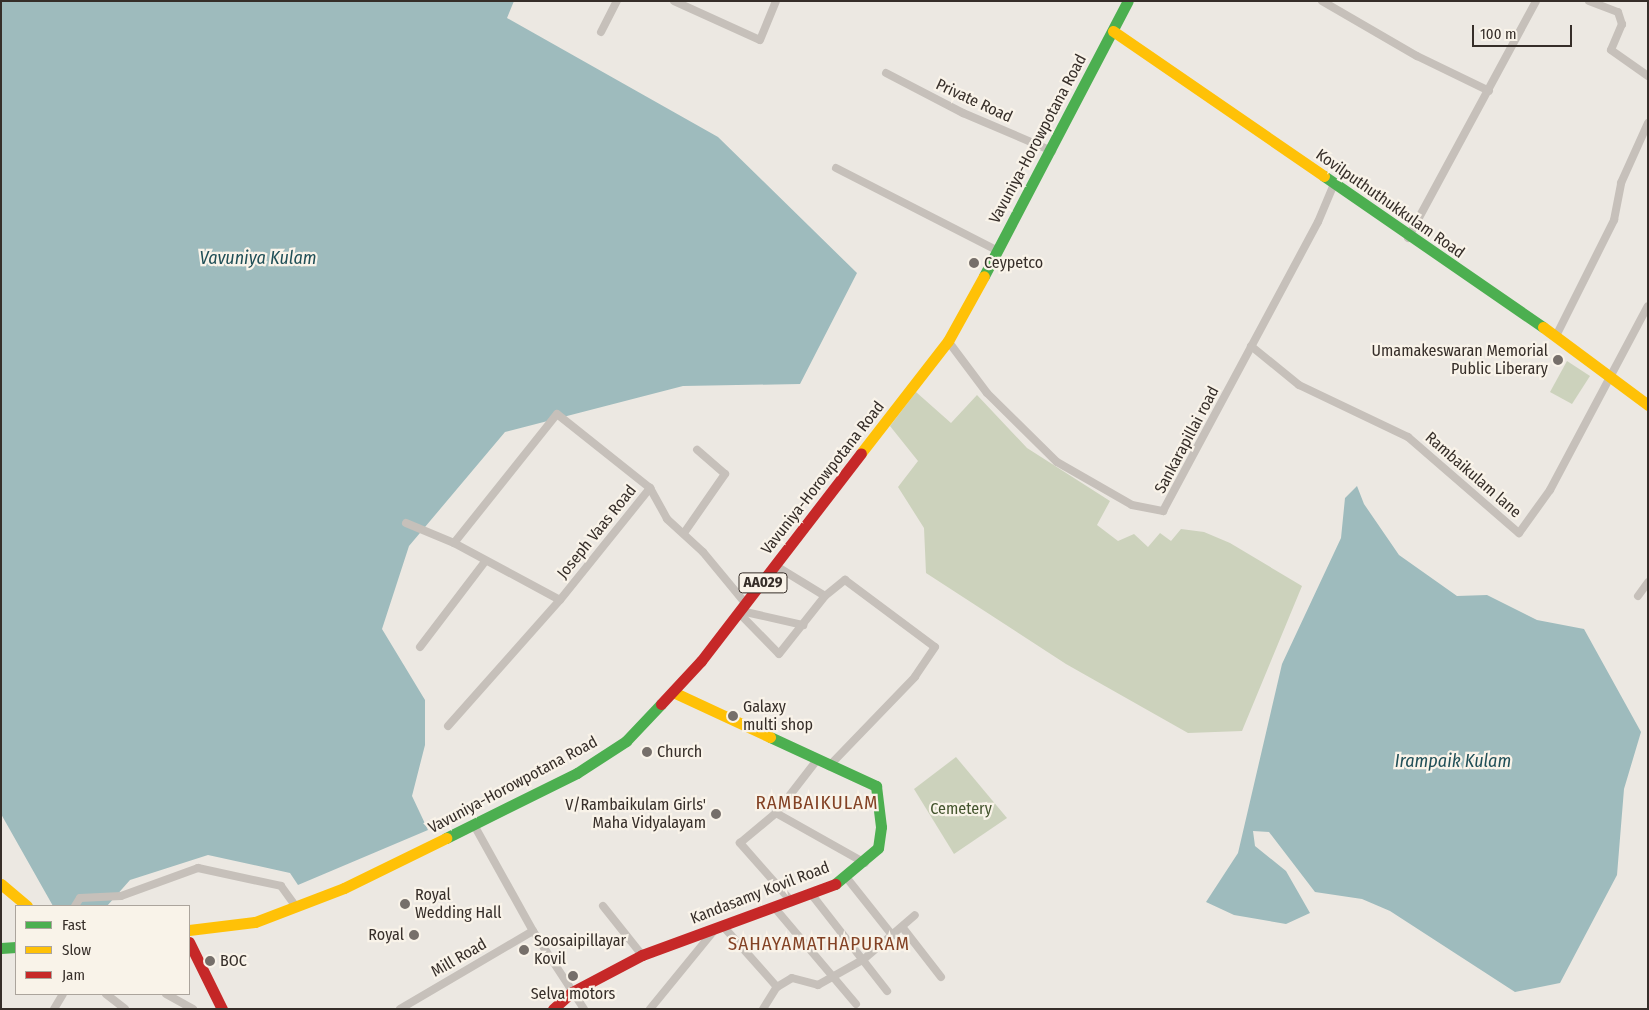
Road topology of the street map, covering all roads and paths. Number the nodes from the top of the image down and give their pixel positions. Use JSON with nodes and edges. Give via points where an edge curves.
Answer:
{"nodes":[{"id":1,"x":617,"y":1,"type":"edge"},
{"id":2,"x":674,"y":1,"type":"edge"},
{"id":3,"x":776,"y":1,"type":"edge"},
{"id":4,"x":1128,"y":1,"type":"edge"},
{"id":5,"x":1322,"y":1,"type":"edge"},
{"id":6,"x":1536,"y":1,"type":"edge"},
{"id":7,"x":1589,"y":1,"type":"edge"},
{"id":8,"x":1113,"y":31,"type":"junction"},
{"id":9,"x":601,"y":32,"type":"dead end"},
{"id":10,"x":886,"y":73,"type":"dead end"},
{"id":11,"x":1648,"y":76,"type":"edge"},
{"id":12,"x":1490,"y":91,"type":"junction"},
{"id":13,"x":1648,"y":123,"type":"edge"},
{"id":14,"x":1052,"y":151,"type":"junction"},
{"id":15,"x":836,"y":168,"type":"dead end"},
{"id":16,"x":1334,"y":184,"type":"junction"},
{"id":17,"x":1408,"y":238,"type":"junction"},
{"id":18,"x":996,"y":250,"type":"junction"},
{"id":19,"x":1648,"y":306,"type":"edge"},
{"id":20,"x":1556,"y":336,"type":"junction"},
{"id":21,"x":948,"y":341,"type":"junction"},
{"id":22,"x":1252,"y":346,"type":"junction"},
{"id":23,"x":1611,"y":376,"type":"junction"},
{"id":24,"x":1648,"y":405,"type":"edge"},
{"id":25,"x":697,"y":450,"type":"dead end"},
{"id":26,"x":650,"y":488,"type":"junction"},
{"id":27,"x":406,"y":523,"type":"dead end"},
{"id":28,"x":684,"y":533,"type":"junction"},
{"id":29,"x":454,"y":543,"type":"junction"},
{"id":30,"x":484,"y":563,"type":"junction"},
{"id":31,"x":776,"y":566,"type":"junction"},
{"id":32,"x":1648,"y":582,"type":"edge"},
{"id":33,"x":825,"y":596,"type":"junction"},
{"id":34,"x":1638,"y":596,"type":"dead end"},
{"id":35,"x":560,"y":600,"type":"junction"},
{"id":36,"x":742,"y":609,"type":"junction"},
{"id":37,"x":803,"y":625,"type":"junction"},
{"id":38,"x":420,"y":647,"type":"dead end"},
{"id":39,"x":673,"y":692,"type":"junction"},
{"id":40,"x":448,"y":726,"type":"dead end"},
{"id":41,"x":817,"y":760,"type":"junction"},
{"id":42,"x":829,"y":766,"type":"junction"},
{"id":43,"x":776,"y":813,"type":"junction"},
{"id":44,"x":474,"y":825,"type":"junction"},
{"id":45,"x":865,"y":863,"type":"junction"},
{"id":46,"x":846,"y":877,"type":"junction"},
{"id":47,"x":1,"y":884,"type":"edge"},
{"id":48,"x":812,"y":895,"type":"junction"},
{"id":49,"x":792,"y":902,"type":"junction"},
{"id":50,"x":27,"y":905,"type":"edge"},
{"id":51,"x":76,"y":905,"type":"edge"},
{"id":52,"x":603,"y":906,"type":"dead end"},
{"id":53,"x":296,"y":907,"type":"junction"},
{"id":54,"x":774,"y":907,"type":"junction"},
{"id":55,"x":915,"y":914,"type":"dead end"},
{"id":56,"x":719,"y":926,"type":"junction"},
{"id":57,"x":903,"y":928,"type":"junction"},
{"id":58,"x":190,"y":930,"type":"edge"},
{"id":59,"x":533,"y":931,"type":"junction"},
{"id":60,"x":894,"y":936,"type":"junction"},
{"id":61,"x":190,"y":944,"type":"edge"},
{"id":62,"x":15,"y":947,"type":"edge"},
{"id":63,"x":1,"y":948,"type":"edge"},
{"id":64,"x":642,"y":955,"type":"junction"},
{"id":65,"x":864,"y":958,"type":"junction"},
{"id":66,"x":941,"y":977,"type":"dead end"},
{"id":67,"x":832,"y":978,"type":"junction"},
{"id":68,"x":777,"y":987,"type":"junction"},
{"id":69,"x":887,"y":991,"type":"dead end"},
{"id":70,"x":572,"y":992,"type":"junction"},
{"id":71,"x":62,"y":995,"type":"edge"},
{"id":72,"x":107,"y":995,"type":"edge"},
{"id":73,"x":168,"y":995,"type":"edge"},
{"id":74,"x":856,"y":1004,"type":"dead end"},
{"id":75,"x":54,"y":1009,"type":"edge"},
{"id":76,"x":125,"y":1009,"type":"edge"},
{"id":77,"x":193,"y":1009,"type":"edge"},
{"id":78,"x":222,"y":1009,"type":"edge"},
{"id":79,"x":400,"y":1009,"type":"edge"},
{"id":80,"x":553,"y":1009,"type":"edge"},
{"id":81,"x":584,"y":1009,"type":"edge"},
{"id":82,"x":650,"y":1009,"type":"edge"},
{"id":83,"x":764,"y":1009,"type":"edge"}],
"edges":[{"from":1,"to":9,"type":"street"},
{"from":2,"to":3,"type":"street","via":[[760,40]]},
{"from":4,"to":8,"type":"main road","name":"Vavuniya-Horowpotana Road","number":"AA029"},
{"from":5,"to":12,"type":"street","via":[[1418,56]]},
{"from":6,"to":12,"type":"street"},
{"from":7,"to":11,"type":"street","via":[[1618,12],[1622,24],[1611,50]]},
{"from":8,"to":14,"type":"main road","name":"Vavuniya-Horowpotana Road","number":"AA029"},
{"from":8,"to":16,"type":"main road","name":"Kovilputhuthukkulam Road"},
{"from":10,"to":14,"type":"street","name":"Private Road","via":[[963,113]]},
{"from":12,"to":17,"type":"street"},
{"from":13,"to":20,"type":"street","via":[[1621,183],[1614,220]]},
{"from":14,"to":18,"type":"main road","name":"Vavuniya-Horowpotana Road","number":"AA029"},
{"from":15,"to":18,"type":"street"},
{"from":16,"to":17,"type":"main road","name":"Kovilputhuthukkulam Road"},
{"from":16,"to":22,"type":"street","name":"Sankarapillai road","via":[[1318,222]]},
{"from":17,"to":20,"type":"main road","name":"Kovilputhuthukkulam Road"},
{"from":18,"to":21,"type":"main road","name":"Vavuniya-Horowpotana Road","number":"AA029"},
{"from":19,"to":23,"type":"street"},
{"from":20,"to":23,"type":"main road","name":"Kovilputhuthukkulam Road"},
{"from":21,"to":22,"type":"street","name":"Sankarapillai road","via":[[987,393],[1057,462],[1132,505],[1163,511]]},
{"from":21,"to":31,"type":"main road","name":"Vavuniya-Horowpotana Road","number":"AA029"},
{"from":22,"to":23,"type":"street","name":"Rambaikulam lane","via":[[1299,385],[1408,437],[1519,533],[1550,490]]},
{"from":23,"to":24,"type":"main road","name":"Kovilputhuthukkulam Road"},
{"from":25,"to":28,"type":"street","via":[[725,474]]},
{"from":26,"to":28,"type":"street","name":"Joseph Vaas Road","via":[[667,519]]},
{"from":26,"to":29,"type":"street","via":[[557,414]]},
{"from":26,"to":35,"type":"street","name":"Joseph Vaas Road"},
{"from":27,"to":29,"type":"street","name":"Joseph Vaas Road"},
{"from":28,"to":36,"type":"street","name":"Joseph Vaas Road"},
{"from":29,"to":30,"type":"street","name":"Joseph Vaas Road"},
{"from":30,"to":35,"type":"street","name":"Joseph Vaas Road"},
{"from":30,"to":38,"type":"street"},
{"from":31,"to":33,"type":"street"},
{"from":31,"to":36,"type":"main road","name":"Vavuniya-Horowpotana Road","number":"AA029"},
{"from":32,"to":34,"type":"street"},
{"from":33,"to":37,"type":"street"},
{"from":33,"to":42,"type":"street","via":[[846,580],[935,648],[915,677]]},
{"from":35,"to":40,"type":"street"},
{"from":36,"to":37,"type":"street"},
{"from":36,"to":37,"type":"street","name":"Joseph Vaas Road","via":[[778,654]]},
{"from":36,"to":39,"type":"main road","name":"Vavuniya-Horowpotana Road","number":"AA029"},
{"from":39,"to":41,"type":"main road","name":"Kandasamy Kovil Road"},
{"from":39,"to":44,"type":"main road","name":"Vavuniya-Horowpotana Road","number":"AA029","via":[[626,741],[601,760]]},
{"from":41,"to":42,"type":"main road","name":"Kandasamy Kovil Road"},
{"from":41,"to":43,"type":"street"},
{"from":42,"to":45,"type":"main road","name":"Kandasamy Kovil Road","via":[[878,790],[880,838],[878,848]]},
{"from":43,"to":45,"type":"street"},
{"from":43,"to":49,"type":"street","via":[[740,843]]},
{"from":44,"to":53,"type":"main road","name":"Vavuniya-Horowpotana Road","number":"AA029"},
{"from":44,"to":59,"type":"street"},
{"from":45,"to":46,"type":"main road","name":"Kandasamy Kovil Road"},
{"from":46,"to":48,"type":"main road","name":"Kandasamy Kovil Road"},
{"from":46,"to":60,"type":"street"},
{"from":47,"to":50,"type":"main road"},
{"from":48,"to":49,"type":"main road","name":"Kandasamy Kovil Road"},
{"from":48,"to":65,"type":"street"},
{"from":49,"to":54,"type":"main road","name":"Kandasamy Kovil Road"},
{"from":51,"to":53,"type":"street","via":[[80,898],[121,896],[198,868],[281,886]]},
{"from":52,"to":64,"type":"street"},
{"from":53,"to":58,"type":"main road","name":"Vavuniya-Horowpotana Road","number":"AA029","via":[[254,922]]},
{"from":54,"to":56,"type":"main road","name":"Kandasamy Kovil Road"},
{"from":54,"to":67,"type":"street"},
{"from":55,"to":57,"type":"street"},
{"from":56,"to":64,"type":"main road","name":"Kandasamy Kovil Road"},
{"from":56,"to":68,"type":"street"},
{"from":56,"to":82,"type":"street"},
{"from":57,"to":60,"type":"street"},
{"from":57,"to":66,"type":"street"},
{"from":59,"to":70,"type":"street"},
{"from":59,"to":79,"type":"street","name":"Mill Road"},
{"from":60,"to":65,"type":"street"},
{"from":61,"to":78,"type":"main road"},
{"from":62,"to":63,"type":"main road"},
{"from":64,"to":70,"type":"main road","name":"Kandasamy Kovil Road"},
{"from":65,"to":67,"type":"street"},
{"from":65,"to":69,"type":"street"},
{"from":67,"to":68,"type":"street","via":[[812,986],[792,978]]},
{"from":67,"to":74,"type":"street"},
{"from":68,"to":83,"type":"street"},
{"from":70,"to":80,"type":"main road","name":"Kandasamy Kovil Road"},
{"from":70,"to":81,"type":"street"},
{"from":71,"to":75,"type":"street"},
{"from":72,"to":76,"type":"street"},
{"from":73,"to":77,"type":"street"}]}
